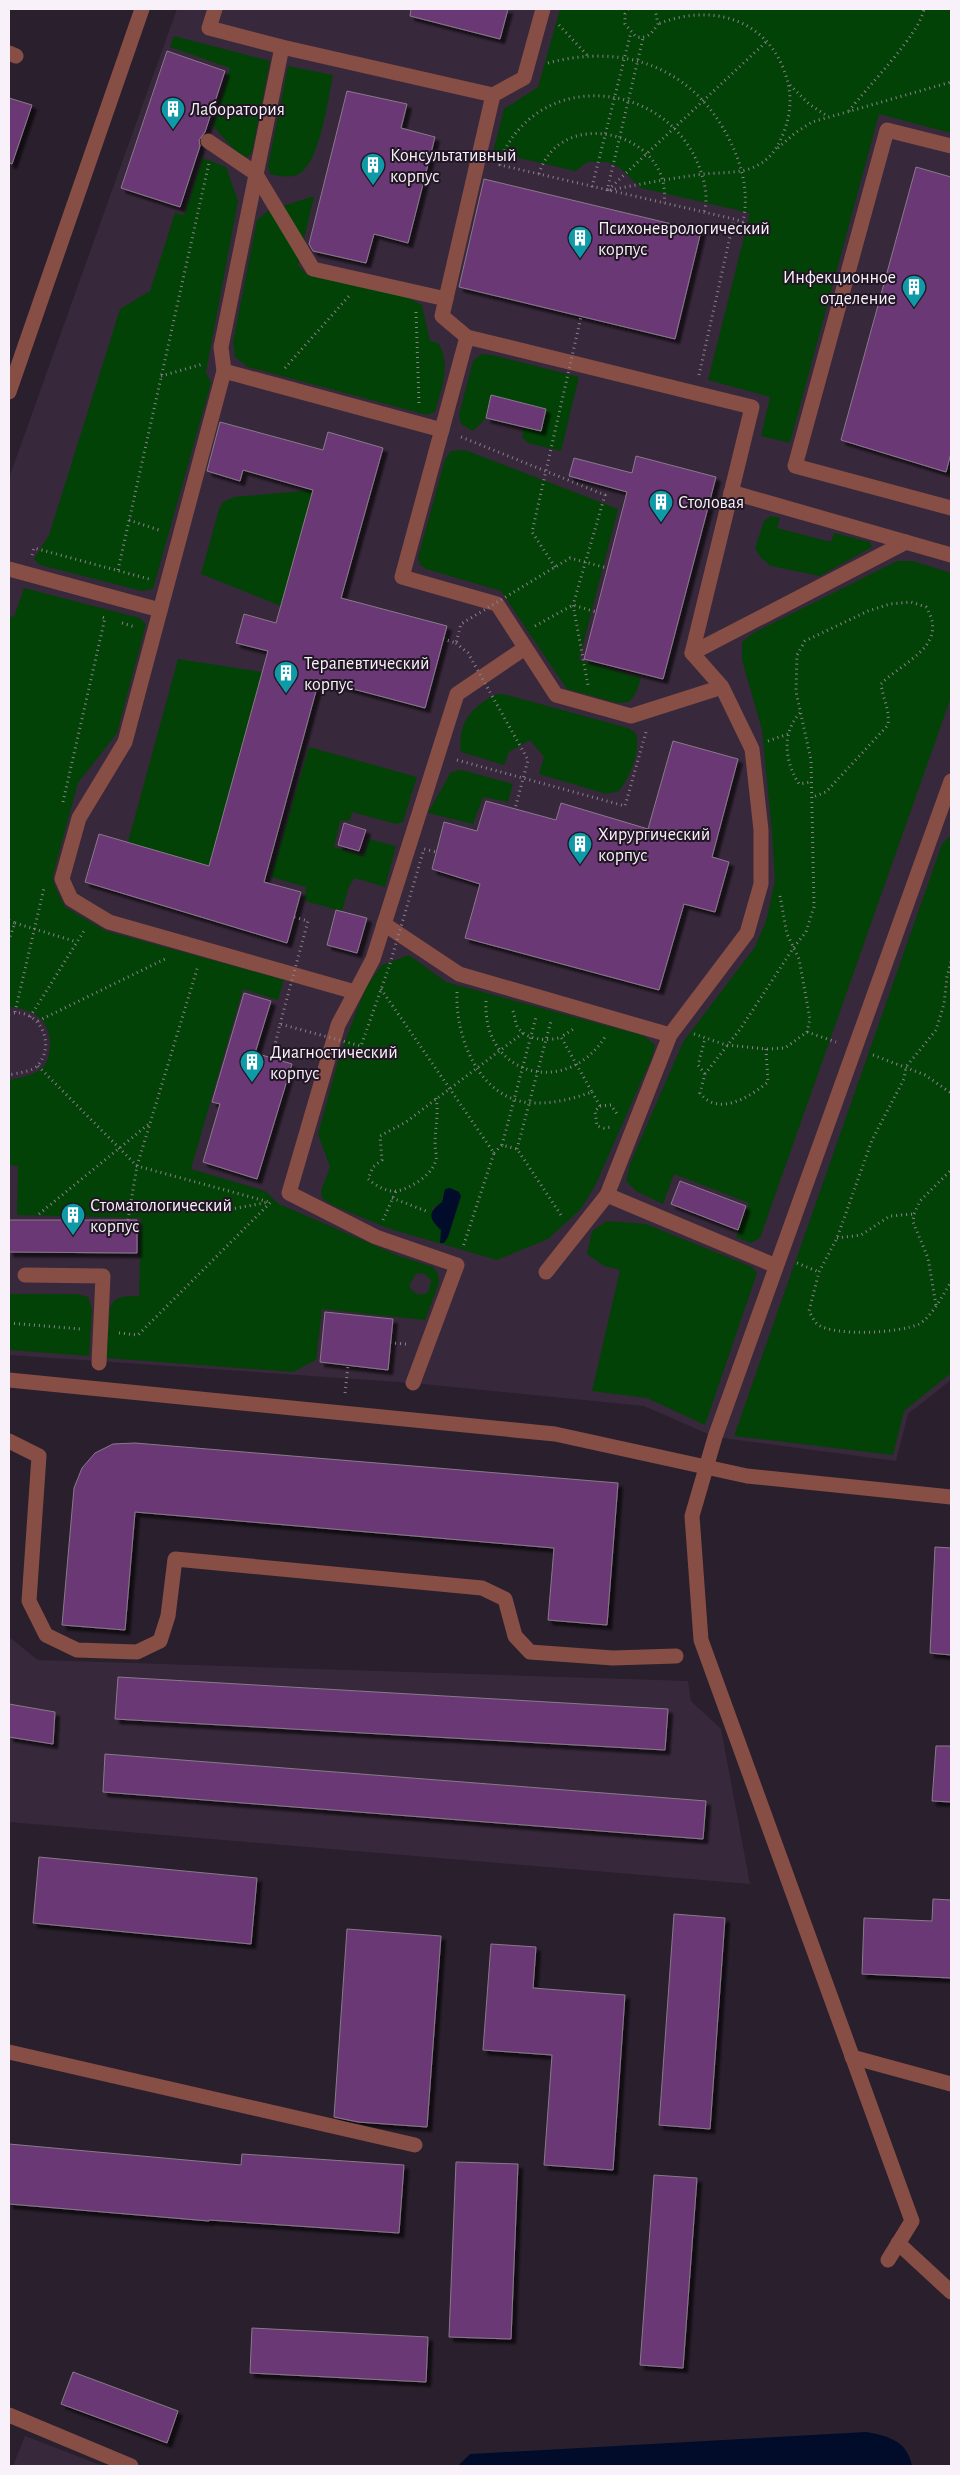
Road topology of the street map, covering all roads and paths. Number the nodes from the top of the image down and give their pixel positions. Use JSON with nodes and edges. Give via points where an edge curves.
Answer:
{"nodes":[{"id":1,"x":142,"y":9,"type":"edge"},
{"id":2,"x":215,"y":9,"type":"edge"},
{"id":3,"x":543,"y":9,"type":"edge"},
{"id":4,"x":628,"y":9,"type":"edge"},
{"id":5,"x":655,"y":9,"type":"edge"},
{"id":6,"x":924,"y":9,"type":"edge"},
{"id":7,"x":556,"y":21,"type":"dead end"},
{"id":8,"x":658,"y":24,"type":"junction"},
{"id":9,"x":631,"y":32,"type":"junction"},
{"id":10,"x":643,"y":38,"type":"junction"},
{"id":11,"x":767,"y":41,"type":"junction"},
{"id":12,"x":282,"y":47,"type":"junction"},
{"id":13,"x":587,"y":56,"type":"junction"},
{"id":14,"x":624,"y":58,"type":"junction"},
{"id":15,"x":638,"y":60,"type":"junction"},
{"id":16,"x":526,"y":70,"type":"junction"},
{"id":17,"x":951,"y":82,"type":"edge"},
{"id":18,"x":790,"y":85,"type":"junction"},
{"id":19,"x":494,"y":95,"type":"junction"},
{"id":20,"x":614,"y":97,"type":"junction"},
{"id":21,"x":703,"y":99,"type":"junction"},
{"id":22,"x":629,"y":100,"type":"junction"},
{"id":23,"x":849,"y":111,"type":"junction"},
{"id":24,"x":828,"y":116,"type":"junction"},
{"id":25,"x":674,"y":126,"type":"junction"},
{"id":26,"x":605,"y":134,"type":"junction"},
{"id":27,"x":620,"y":136,"type":"junction"},
{"id":28,"x":210,"y":142,"type":"joint"},
{"id":29,"x":951,"y":146,"type":"edge"},
{"id":30,"x":778,"y":148,"type":"junction"},
{"id":31,"x":646,"y":154,"type":"junction"},
{"id":32,"x":742,"y":170,"type":"junction"},
{"id":33,"x":255,"y":173,"type":"junction"},
{"id":34,"x":539,"y":174,"type":"junction"},
{"id":35,"x":703,"y":174,"type":"junction"},
{"id":36,"x":662,"y":180,"type":"junction"},
{"id":37,"x":592,"y":186,"type":"junction"},
{"id":38,"x":607,"y":191,"type":"junction"},
{"id":39,"x":664,"y":203,"type":"junction"},
{"id":40,"x":704,"y":212,"type":"junction"},
{"id":41,"x":734,"y":219,"type":"junction"},
{"id":42,"x":363,"y":281,"type":"junction"},
{"id":43,"x":416,"y":293,"type":"junction"},
{"id":44,"x":446,"y":299,"type":"junction"},
{"id":45,"x":581,"y":317,"type":"dead end"},
{"id":46,"x":467,"y":337,"type":"junction"},
{"id":47,"x":223,"y":365,"type":"junction"},
{"id":48,"x":161,"y":376,"type":"junction"},
{"id":49,"x":272,"y":384,"type":"junction"},
{"id":50,"x":9,"y":392,"type":"edge"},
{"id":51,"x":695,"y":393,"type":"junction"},
{"id":52,"x":420,"y":424,"type":"junction"},
{"id":53,"x":442,"y":430,"type":"junction"},
{"id":54,"x":731,"y":492,"type":"junction"},
{"id":55,"x":951,"y":508,"type":"edge"},
{"id":56,"x":129,"y":520,"type":"junction"},
{"id":57,"x":180,"y":537,"type":"junction"},
{"id":58,"x":906,"y":542,"type":"junction"},
{"id":59,"x":951,"y":555,"type":"edge"},
{"id":60,"x":555,"y":567,"type":"junction"},
{"id":61,"x":607,"y":568,"type":"dead end"},
{"id":62,"x":9,"y":569,"type":"edge"},
{"id":63,"x":118,"y":570,"type":"dead end"},
{"id":64,"x":573,"y":605,"type":"junction"},
{"id":65,"x":160,"y":610,"type":"junction"},
{"id":66,"x":596,"y":612,"type":"dead end"},
{"id":67,"x":96,"y":615,"type":"dead end"},
{"id":68,"x":105,"y":618,"type":"junction"},
{"id":69,"x":154,"y":632,"type":"junction"},
{"id":70,"x":443,"y":639,"type":"dead end"},
{"id":71,"x":456,"y":642,"type":"junction"},
{"id":72,"x":522,"y":642,"type":"junction"},
{"id":73,"x":692,"y":653,"type":"junction"},
{"id":74,"x":722,"y":687,"type":"junction"},
{"id":75,"x":592,"y":705,"type":"junction"},
{"id":76,"x":653,"y":709,"type":"junction"},
{"id":77,"x":800,"y":713,"type":"junction"},
{"id":78,"x":438,"y":754,"type":"junction"},
{"id":79,"x":951,"y":781,"type":"edge"},
{"id":80,"x":810,"y":782,"type":"junction"},
{"id":81,"x":813,"y":797,"type":"junction"},
{"id":82,"x":515,"y":809,"type":"dead end"},
{"id":83,"x":61,"y":812,"type":"dead end"},
{"id":84,"x":436,"y":852,"type":"dead end"},
{"id":85,"x":46,"y":880,"type":"dead end"},
{"id":86,"x":762,"y":884,"type":"junction"},
{"id":87,"x":95,"y":914,"type":"junction"},
{"id":88,"x":294,"y":917,"type":"dead end"},
{"id":89,"x":9,"y":920,"type":"edge"},
{"id":90,"x":16,"y":923,"type":"junction"},
{"id":91,"x":384,"y":924,"type":"junction"},
{"id":92,"x":35,"y":929,"type":"junction"},
{"id":93,"x":9,"y":939,"type":"edge"},
{"id":94,"x":77,"y":942,"type":"junction"},
{"id":95,"x":198,"y":947,"type":"junction"},
{"id":96,"x":794,"y":947,"type":"junction"},
{"id":97,"x":951,"y":962,"type":"edge"},
{"id":98,"x":367,"y":969,"type":"junction"},
{"id":99,"x":459,"y":974,"type":"junction"},
{"id":100,"x":490,"y":983,"type":"junction"},
{"id":101,"x":516,"y":991,"type":"junction"},
{"id":102,"x":355,"y":992,"type":"junction"},
{"id":103,"x":541,"y":998,"type":"junction"},
{"id":104,"x":556,"y":1002,"type":"junction"},
{"id":105,"x":586,"y":1010,"type":"junction"},
{"id":106,"x":15,"y":1012,"type":"junction"},
{"id":107,"x":9,"y":1014,"type":"edge"},
{"id":108,"x":30,"y":1017,"type":"junction"},
{"id":109,"x":614,"y":1018,"type":"junction"},
{"id":110,"x":38,"y":1021,"type":"junction"},
{"id":111,"x":680,"y":1022,"type":"junction"},
{"id":112,"x":280,"y":1024,"type":"junction"},
{"id":113,"x":806,"y":1032,"type":"junction"},
{"id":114,"x":523,"y":1033,"type":"junction"},
{"id":115,"x":670,"y":1035,"type":"junction"},
{"id":116,"x":531,"y":1036,"type":"junction"},
{"id":117,"x":561,"y":1037,"type":"junction"},
{"id":118,"x":705,"y":1039,"type":"junction"},
{"id":119,"x":546,"y":1040,"type":"junction"},
{"id":120,"x":726,"y":1045,"type":"junction"},
{"id":121,"x":766,"y":1049,"type":"junction"},
{"id":122,"x":855,"y":1049,"type":"junction"},
{"id":123,"x":499,"y":1051,"type":"junction"},
{"id":124,"x":272,"y":1058,"type":"dead end"},
{"id":125,"x":38,"y":1066,"type":"junction"},
{"id":126,"x":575,"y":1066,"type":"junction"},
{"id":127,"x":906,"y":1067,"type":"junction"},
{"id":128,"x":476,"y":1068,"type":"junction"},
{"id":129,"x":522,"y":1068,"type":"junction"},
{"id":130,"x":537,"y":1073,"type":"junction"},
{"id":131,"x":705,"y":1074,"type":"junction"},
{"id":132,"x":9,"y":1075,"type":"edge"},
{"id":133,"x":449,"y":1089,"type":"junction"},
{"id":134,"x":592,"y":1092,"type":"junction"},
{"id":135,"x":951,"y":1093,"type":"edge"},
{"id":136,"x":436,"y":1098,"type":"junction"},
{"id":137,"x":514,"y":1098,"type":"junction"},
{"id":138,"x":529,"y":1103,"type":"junction"},
{"id":139,"x":600,"y":1106,"type":"junction"},
{"id":140,"x":618,"y":1117,"type":"dead end"},
{"id":141,"x":150,"y":1122,"type":"junction"},
{"id":142,"x":616,"y":1124,"type":"dead end"},
{"id":143,"x":502,"y":1145,"type":"junction"},
{"id":144,"x":119,"y":1148,"type":"junction"},
{"id":145,"x":517,"y":1149,"type":"junction"},
{"id":146,"x":494,"y":1153,"type":"junction"},
{"id":147,"x":137,"y":1166,"type":"junction"},
{"id":148,"x":951,"y":1170,"type":"edge"},
{"id":149,"x":396,"y":1191,"type":"junction"},
{"id":150,"x":289,"y":1193,"type":"junction"},
{"id":151,"x":607,"y":1195,"type":"junction"},
{"id":152,"x":392,"y":1198,"type":"junction"},
{"id":153,"x":270,"y":1202,"type":"junction"},
{"id":154,"x":130,"y":1209,"type":"junction"},
{"id":155,"x":426,"y":1211,"type":"dead end"},
{"id":156,"x":39,"y":1214,"type":"dead end"},
{"id":157,"x":914,"y":1214,"type":"junction"},
{"id":158,"x":128,"y":1220,"type":"dead end"},
{"id":159,"x":575,"y":1236,"type":"junction"},
{"id":160,"x":376,"y":1237,"type":"junction"},
{"id":161,"x":837,"y":1238,"type":"junction"},
{"id":162,"x":457,"y":1264,"type":"junction"},
{"id":163,"x":776,"y":1266,"type":"junction"},
{"id":164,"x":546,"y":1272,"type":"dead end"},
{"id":165,"x":25,"y":1275,"type":"dead end"},
{"id":166,"x":951,"y":1282,"type":"edge"},
{"id":167,"x":936,"y":1306,"type":"junction"},
{"id":168,"x":9,"y":1323,"type":"edge"},
{"id":169,"x":101,"y":1331,"type":"junction"},
{"id":170,"x":390,"y":1343,"type":"dead end"},
{"id":171,"x":403,"y":1344,"type":"dead end"},
{"id":172,"x":99,"y":1362,"type":"dead end"},
{"id":173,"x":348,"y":1366,"type":"dead end"},
{"id":174,"x":9,"y":1380,"type":"edge"},
{"id":175,"x":413,"y":1383,"type":"dead end"},
{"id":176,"x":345,"y":1393,"type":"dead end"},
{"id":177,"x":9,"y":1442,"type":"edge"},
{"id":178,"x":705,"y":1467,"type":"junction"},
{"id":179,"x":951,"y":1497,"type":"edge"},
{"id":180,"x":676,"y":1656,"type":"dead end"},
{"id":181,"x":9,"y":2052,"type":"edge"},
{"id":182,"x":852,"y":2057,"type":"junction"},
{"id":183,"x":951,"y":2084,"type":"edge"},
{"id":184,"x":415,"y":2145,"type":"dead end"},
{"id":185,"x":898,"y":2243,"type":"junction"},
{"id":186,"x":888,"y":2260,"type":"dead end"},
{"id":187,"x":951,"y":2292,"type":"edge"},
{"id":188,"x":9,"y":2415,"type":"edge"},
{"id":189,"x":131,"y":2466,"type":"edge"}],
"edges":[{"from":1,"to":50,"type":"street"},
{"from":2,"to":12,"type":"street","via":[[209,28]]},
{"from":3,"to":16,"type":"street"},
{"from":4,"to":9,"type":"path","via":[[625,24]]},
{"from":5,"to":8,"type":"path"},
{"from":6,"to":23,"type":"path","via":[[905,42]]},
{"from":7,"to":13,"type":"path"},
{"from":8,"to":10,"type":"path","via":[[651,34]]},
{"from":8,"to":11,"type":"path","via":[[686,15],[722,16],[740,21]]},
{"from":9,"to":10,"type":"path"},
{"from":9,"to":14,"type":"path"},
{"from":10,"to":15,"type":"path"},
{"from":11,"to":18,"type":"path","via":[[778,55]]},
{"from":11,"to":21,"type":"path"},
{"from":12,"to":19,"type":"street"},
{"from":12,"to":33,"type":"street"},
{"from":13,"to":14,"type":"path"},
{"from":13,"to":16,"type":"path","via":[[567,58]]},
{"from":14,"to":15,"type":"path"},
{"from":14,"to":20,"type":"path"},
{"from":15,"to":21,"type":"path","via":[[677,78]]},
{"from":15,"to":22,"type":"path"},
{"from":16,"to":19,"type":"street","via":[[524,78]]},
{"from":17,"to":23,"type":"path"},
{"from":18,"to":24,"type":"path","via":[[809,104]]},
{"from":18,"to":30,"type":"path","via":[[787,122]]},
{"from":19,"to":44,"type":"street"},
{"from":20,"to":22,"type":"path"},
{"from":20,"to":26,"type":"path"},
{"from":20,"to":34,"type":"path","via":[[587,95],[566,99],[523,125],[507,145],[500,165]]},
{"from":21,"to":25,"type":"path"},
{"from":21,"to":32,"type":"path","via":[[717,116]]},
{"from":22,"to":25,"type":"path"},
{"from":22,"to":27,"type":"path"},
{"from":23,"to":24,"type":"path"},
{"from":24,"to":30,"type":"path","via":[[806,126]]},
{"from":25,"to":31,"type":"path"},
{"from":25,"to":35,"type":"path"},
{"from":26,"to":27,"type":"path"},
{"from":26,"to":34,"type":"path","via":[[592,133],[568,140],[543,161]]},
{"from":26,"to":37,"type":"path"},
{"from":27,"to":31,"type":"path"},
{"from":27,"to":38,"type":"path"},
{"from":28,"to":33,"type":"street"},
{"from":28,"to":48,"type":"path"},
{"from":29,"to":55,"type":"street","via":[[887,130],[795,466]]},
{"from":30,"to":32,"type":"path","via":[[755,167]]},
{"from":31,"to":36,"type":"path"},
{"from":31,"to":38,"type":"path"},
{"from":32,"to":35,"type":"path"},
{"from":32,"to":41,"type":"path","via":[[746,207],[743,222]]},
{"from":33,"to":42,"type":"street","via":[[312,269]]},
{"from":33,"to":47,"type":"street","via":[[221,347]]},
{"from":34,"to":37,"type":"path"},
{"from":35,"to":36,"type":"path"},
{"from":35,"to":40,"type":"path","via":[[707,203]]},
{"from":36,"to":38,"type":"path"},
{"from":36,"to":39,"type":"path"},
{"from":37,"to":38,"type":"path"},
{"from":38,"to":39,"type":"path"},
{"from":39,"to":40,"type":"path"},
{"from":40,"to":41,"type":"path"},
{"from":41,"to":51,"type":"path"},
{"from":42,"to":43,"type":"street"},
{"from":42,"to":49,"type":"path"},
{"from":43,"to":44,"type":"street"},
{"from":43,"to":52,"type":"path"},
{"from":44,"to":46,"type":"street","via":[[442,316]]},
{"from":45,"to":60,"type":"path","bridge":true,"via":[[532,532]]},
{"from":46,"to":51,"type":"street"},
{"from":46,"to":53,"type":"street"},
{"from":47,"to":48,"type":"path"},
{"from":47,"to":49,"type":"street"},
{"from":47,"to":57,"type":"street"},
{"from":48,"to":56,"type":"path"},
{"from":49,"to":52,"type":"street"},
{"from":51,"to":54,"type":"street","via":[[752,407]]},
{"from":52,"to":53,"type":"street"},
{"from":53,"to":64,"type":"path","via":[[605,495]]},
{"from":53,"to":72,"type":"street","via":[[402,578],[497,604]]},
{"from":54,"to":58,"type":"street"},
{"from":54,"to":73,"type":"street"},
{"from":56,"to":57,"type":"path"},
{"from":56,"to":63,"type":"path"},
{"from":57,"to":65,"type":"street"},
{"from":58,"to":59,"type":"street"},
{"from":58,"to":73,"type":"street"},
{"from":60,"to":61,"type":"path","bridge":true,"via":[[570,558]]},
{"from":60,"to":71,"type":"path","bridge":true,"via":[[461,624]]},
{"from":62,"to":65,"type":"street"},
{"from":64,"to":66,"type":"path"},
{"from":64,"to":72,"type":"path"},
{"from":64,"to":75,"type":"path"},
{"from":65,"to":69,"type":"street"},
{"from":67,"to":68,"type":"path"},
{"from":68,"to":69,"type":"path"},
{"from":68,"to":83,"type":"path"},
{"from":69,"to":87,"type":"street","via":[[125,742],[79,818],[62,879],[71,899]]},
{"from":70,"to":71,"type":"path","bridge":true},
{"from":71,"to":82,"type":"path","bridge":true,"via":[[468,653],[528,760]]},
{"from":72,"to":75,"type":"street","via":[[556,695]]},
{"from":72,"to":78,"type":"street","via":[[457,694]]},
{"from":73,"to":74,"type":"street"},
{"from":74,"to":76,"type":"street"},
{"from":74,"to":86,"type":"street","via":[[752,749],[761,830]]},
{"from":75,"to":76,"type":"street","via":[[631,716]]},
{"from":76,"to":78,"type":"path","via":[[625,806]]},
{"from":77,"to":80,"type":"path","via":[[808,740]]},
{"from":77,"to":80,"type":"path","via":[[791,722],[788,758],[799,784]]},
{"from":77,"to":81,"type":"path","via":[[795,677],[797,655],[805,641],[890,604],[911,602],[926,607],[932,618],[932,633],[924,650],[881,684],[890,711],[888,725],[826,792]]},
{"from":78,"to":91,"type":"street"},
{"from":79,"to":122,"type":"street"},
{"from":80,"to":81,"type":"path"},
{"from":81,"to":96,"type":"path","via":[[814,907],[806,932]]},
{"from":84,"to":112,"type":"path","bridge":true,"via":[[424,849],[389,967],[361,1046]]},
{"from":85,"to":92,"type":"path"},
{"from":86,"to":96,"type":"path","via":[[778,890],[787,934]]},
{"from":86,"to":111,"type":"street","via":[[747,933]]},
{"from":87,"to":94,"type":"path"},
{"from":87,"to":95,"type":"street","via":[[109,922]]},
{"from":88,"to":112,"type":"path","bridge":true,"via":[[308,921]]},
{"from":89,"to":90,"type":"path"},
{"from":90,"to":92,"type":"path"},
{"from":90,"to":93,"type":"path"},
{"from":91,"to":98,"type":"street"},
{"from":91,"to":99,"type":"street"},
{"from":92,"to":94,"type":"path"},
{"from":92,"to":106,"type":"path"},
{"from":94,"to":108,"type":"path"},
{"from":95,"to":102,"type":"street"},
{"from":95,"to":110,"type":"path"},
{"from":95,"to":141,"type":"path"},
{"from":96,"to":113,"type":"path","via":[[810,1019]]},
{"from":96,"to":120,"type":"path","via":[[741,1028]]},
{"from":97,"to":127,"type":"path","via":[[936,1030]]},
{"from":98,"to":102,"type":"street"},
{"from":98,"to":133,"type":"path"},
{"from":99,"to":100,"type":"street"},
{"from":99,"to":128,"type":"path","via":[[458,1025]]},
{"from":100,"to":101,"type":"street"},
{"from":100,"to":123,"type":"path","via":[[486,1007],[488,1025]]},
{"from":101,"to":103,"type":"street"},
{"from":101,"to":114,"type":"path","via":[[513,1009]]},
{"from":102,"to":150,"type":"street","via":[[338,1025]]},
{"from":103,"to":104,"type":"street"},
{"from":103,"to":116,"type":"path"},
{"from":104,"to":105,"type":"street"},
{"from":104,"to":119,"type":"path"},
{"from":105,"to":109,"type":"street"},
{"from":105,"to":117,"type":"path","via":[[582,1023]]},
{"from":106,"to":107,"type":"path"},
{"from":106,"to":108,"type":"path"},
{"from":108,"to":110,"type":"path"},
{"from":109,"to":115,"type":"street"},
{"from":109,"to":126,"type":"path","via":[[611,1028],[595,1050]]},
{"from":110,"to":125,"type":"path","via":[[45,1032],[44,1052]]},
{"from":111,"to":115,"type":"street"},
{"from":111,"to":118,"type":"path"},
{"from":112,"to":124,"type":"path","bridge":true},
{"from":113,"to":121,"type":"path","via":[[786,1048]]},
{"from":113,"to":122,"type":"path"},
{"from":114,"to":116,"type":"path"},
{"from":114,"to":123,"type":"path"},
{"from":115,"to":151,"type":"street"},
{"from":116,"to":119,"type":"path"},
{"from":116,"to":129,"type":"path"},
{"from":117,"to":119,"type":"path"},
{"from":117,"to":126,"type":"path"},
{"from":118,"to":120,"type":"path"},
{"from":118,"to":131,"type":"path","via":[[698,1058],[698,1065]]},
{"from":119,"to":130,"type":"path"},
{"from":120,"to":121,"type":"path"},
{"from":120,"to":131,"type":"path"},
{"from":121,"to":131,"type":"path","via":[[768,1082],[752,1095],[717,1106],[706,1102],[700,1093]]},
{"from":122,"to":127,"type":"path"},
{"from":122,"to":163,"type":"street"},
{"from":123,"to":128,"type":"path"},
{"from":123,"to":129,"type":"path"},
{"from":125,"to":132,"type":"path"},
{"from":125,"to":144,"type":"path"},
{"from":126,"to":130,"type":"path","via":[[562,1071]]},
{"from":126,"to":134,"type":"path"},
{"from":127,"to":135,"type":"path","via":[[925,1075]]},
{"from":127,"to":161,"type":"path","via":[[904,1079],[872,1140]]},
{"from":128,"to":133,"type":"path"},
{"from":128,"to":137,"type":"path","via":[[499,1090]]},
{"from":129,"to":130,"type":"path"},
{"from":129,"to":137,"type":"path"},
{"from":130,"to":138,"type":"path"},
{"from":133,"to":136,"type":"path"},
{"from":133,"to":146,"type":"path"},
{"from":134,"to":138,"type":"path","via":[[564,1101]]},
{"from":134,"to":139,"type":"path"},
{"from":136,"to":149,"type":"path","via":[[436,1161],[419,1181]]},
{"from":136,"to":149,"type":"path","via":[[406,1122],[380,1136],[382,1160],[373,1167],[368,1179]]},
{"from":137,"to":138,"type":"path"},
{"from":137,"to":143,"type":"path"},
{"from":138,"to":145,"type":"path"},
{"from":139,"to":140,"type":"path","via":[[611,1104]]},
{"from":139,"to":142,"type":"path","via":[[595,1111],[597,1126],[611,1128]]},
{"from":141,"to":144,"type":"path"},
{"from":141,"to":147,"type":"path"},
{"from":143,"to":145,"type":"path"},
{"from":143,"to":146,"type":"path"},
{"from":144,"to":147,"type":"path"},
{"from":144,"to":156,"type":"path"},
{"from":145,"to":159,"type":"path"},
{"from":146,"to":162,"type":"path"},
{"from":147,"to":153,"type":"path"},
{"from":147,"to":154,"type":"path"},
{"from":148,"to":157,"type":"path","via":[[920,1201]]},
{"from":149,"to":152,"type":"path"},
{"from":150,"to":153,"type":"path"},
{"from":150,"to":160,"type":"street"},
{"from":151,"to":159,"type":"street"},
{"from":151,"to":163,"type":"street"},
{"from":152,"to":155,"type":"path"},
{"from":152,"to":160,"type":"path"},
{"from":153,"to":154,"type":"path","via":[[232,1209]]},
{"from":153,"to":169,"type":"path","via":[[138,1335]]},
{"from":154,"to":158,"type":"path"},
{"from":157,"to":161,"type":"path","via":[[890,1216],[861,1235]]},
{"from":157,"to":167,"type":"path","via":[[913,1222],[928,1258]]},
{"from":159,"to":164,"type":"street"},
{"from":160,"to":162,"type":"street"},
{"from":161,"to":167,"type":"path","via":[[820,1272],[809,1311],[817,1324],[831,1330],[876,1333],[921,1323]]},
{"from":162,"to":175,"type":"street"},
{"from":163,"to":178,"type":"street"},
{"from":165,"to":169,"type":"street","via":[[103,1276]]},
{"from":166,"to":167,"type":"path"},
{"from":168,"to":169,"type":"path"},
{"from":169,"to":172,"type":"street"},
{"from":170,"to":171,"type":"path"},
{"from":173,"to":176,"type":"path"},
{"from":174,"to":178,"type":"street","via":[[555,1434]]},
{"from":177,"to":180,"type":"street","via":[[40,1456],[29,1600],[46,1635],[77,1650],[137,1652],[160,1641],[168,1616],[175,1560],[482,1588],[505,1599],[515,1636],[530,1652],[613,1658]]},
{"from":178,"to":179,"type":"street","via":[[747,1476]]},
{"from":178,"to":182,"type":"street","via":[[692,1516],[701,1640]]},
{"from":181,"to":184,"type":"street"},
{"from":182,"to":183,"type":"street"},
{"from":182,"to":185,"type":"street","via":[[912,2221]]},
{"from":185,"to":186,"type":"street"},
{"from":185,"to":187,"type":"street"},
{"from":188,"to":189,"type":"street"}]}
